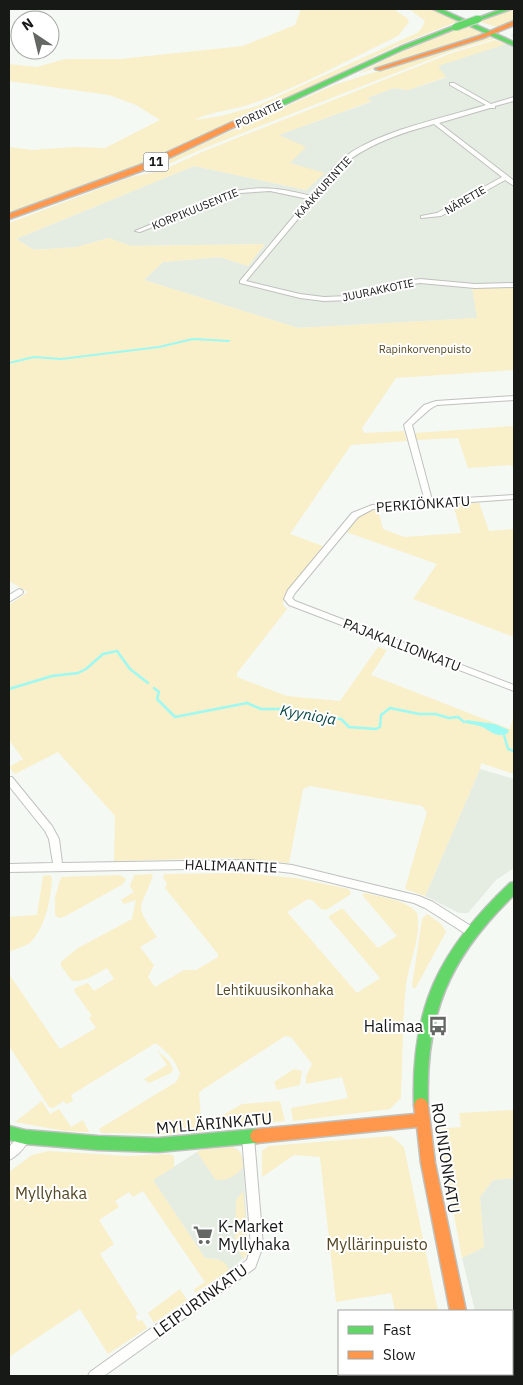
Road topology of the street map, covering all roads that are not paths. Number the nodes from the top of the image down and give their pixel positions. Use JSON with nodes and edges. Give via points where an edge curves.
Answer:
{"nodes":[{"id":1,"x":436,"y":9,"type":"edge"},
{"id":2,"x":508,"y":9,"type":"edge"},
{"id":3,"x":495,"y":11,"type":"edge"},
{"id":4,"x":514,"y":23,"type":"edge"},
{"id":5,"x":491,"y":34,"type":"junction"},
{"id":6,"x":514,"y":44,"type":"edge"},
{"id":7,"x":452,"y":84,"type":"dead end"},
{"id":8,"x":514,"y":99,"type":"edge"},
{"id":9,"x":291,"y":100,"type":"junction"},
{"id":10,"x":493,"y":107,"type":"junction"},
{"id":11,"x":436,"y":123,"type":"junction"},
{"id":12,"x":506,"y":177,"type":"junction"},
{"id":13,"x":514,"y":184,"type":"edge"},
{"id":14,"x":312,"y":198,"type":"junction"},
{"id":15,"x":9,"y":217,"type":"edge"},
{"id":16,"x":423,"y":217,"type":"dead end"},
{"id":17,"x":138,"y":231,"type":"dead end"},
{"id":18,"x":242,"y":282,"type":"joint"},
{"id":19,"x":514,"y":285,"type":"edge"},
{"id":20,"x":514,"y":398,"type":"edge"},
{"id":21,"x":514,"y":497,"type":"edge"},
{"id":22,"x":429,"y":503,"type":"junction"},
{"id":23,"x":19,"y":592,"type":"dead end"},
{"id":24,"x":9,"y":599,"type":"edge"},
{"id":25,"x":290,"y":601,"type":"joint"},
{"id":26,"x":514,"y":688,"type":"edge"},
{"id":27,"x":9,"y":780,"type":"edge"},
{"id":28,"x":58,"y":867,"type":"junction"},
{"id":29,"x":9,"y":868,"type":"edge"},
{"id":30,"x":514,"y":887,"type":"edge"},
{"id":31,"x":470,"y":931,"type":"junction"},
{"id":32,"x":422,"y":1120,"type":"junction"},
{"id":33,"x":9,"y":1133,"type":"edge"},
{"id":34,"x":25,"y":1137,"type":"junction"},
{"id":35,"x":248,"y":1137,"type":"junction"},
{"id":36,"x":9,"y":1155,"type":"edge"},
{"id":37,"x":458,"y":1310,"type":"edge"},
{"id":38,"x":94,"y":1376,"type":"edge"}],
"edges":[{"from":1,"to":5,"type":"main road"},
{"from":2,"to":3,"type":"main road","name":"PORINTIE","number":"11"},
{"from":3,"to":9,"type":"main road","name":"PORINTIE","number":"11","bridge":true,"via":[[402,48]]},
{"from":4,"to":5,"type":"main road"},
{"from":5,"to":6,"type":"main road"},
{"from":5,"to":9,"type":"main road"},
{"from":7,"to":10,"type":"street"},
{"from":8,"to":10,"type":"street","name":"KAAKKURINTIE"},
{"from":9,"to":15,"type":"main road","name":"PORINTIE","number":"11","via":[[141,168]]},
{"from":10,"to":11,"type":"street","name":"KAAKKURINTIE"},
{"from":11,"to":12,"type":"street"},
{"from":11,"to":14,"type":"street","name":"KAAKKURINTIE","via":[[387,137],[354,153]]},
{"from":12,"to":13,"type":"street"},
{"from":12,"to":16,"type":"street","name":"NÄRETIE","via":[[439,216]]},
{"from":14,"to":17,"type":"street","name":"KORPIKUUSENTIE","via":[[275,189],[244,190]]},
{"from":14,"to":18,"type":"street","name":"KAAKKURINTIE"},
{"from":18,"to":19,"type":"street","name":"JUURAKKOTIE","via":[[300,296],[334,299],[420,281],[475,286]]},
{"from":20,"to":22,"type":"street","via":[[436,403],[408,425]]},
{"from":21,"to":22,"type":"street","name":"PERKIÖNKATU"},
{"from":22,"to":25,"type":"street","name":"PERKIÖNKATU","via":[[372,507],[355,515],[292,592]]},
{"from":23,"to":24,"type":"street"},
{"from":25,"to":26,"type":"street","name":"PAJAKALLIONKATU"},
{"from":27,"to":28,"type":"street","via":[[49,829],[54,838]]},
{"from":28,"to":29,"type":"street","name":"HALIMAANTIE"},
{"from":28,"to":31,"type":"street","name":"HALIMAANTIE","via":[[223,863],[274,866],[416,899]]},
{"from":30,"to":31,"type":"main road","name":"ROUNIONKATU"},
{"from":31,"to":32,"type":"main road","name":"ROUNIONKATU","via":[[445,972],[426,1022],[420,1083]]},
{"from":32,"to":35,"type":"main road","name":"MYLLÄRINKATU"},
{"from":32,"to":37,"type":"main road","name":"ROUNIONKATU"},
{"from":33,"to":34,"type":"main road","name":"MYLLÄRINKATU"},
{"from":34,"to":35,"type":"main road","name":"MYLLÄRINKATU","via":[[121,1145]]},
{"from":34,"to":36,"type":"street"},
{"from":35,"to":38,"type":"street","name":"LEIPURINKATU","via":[[257,1246],[251,1264]]}]}
